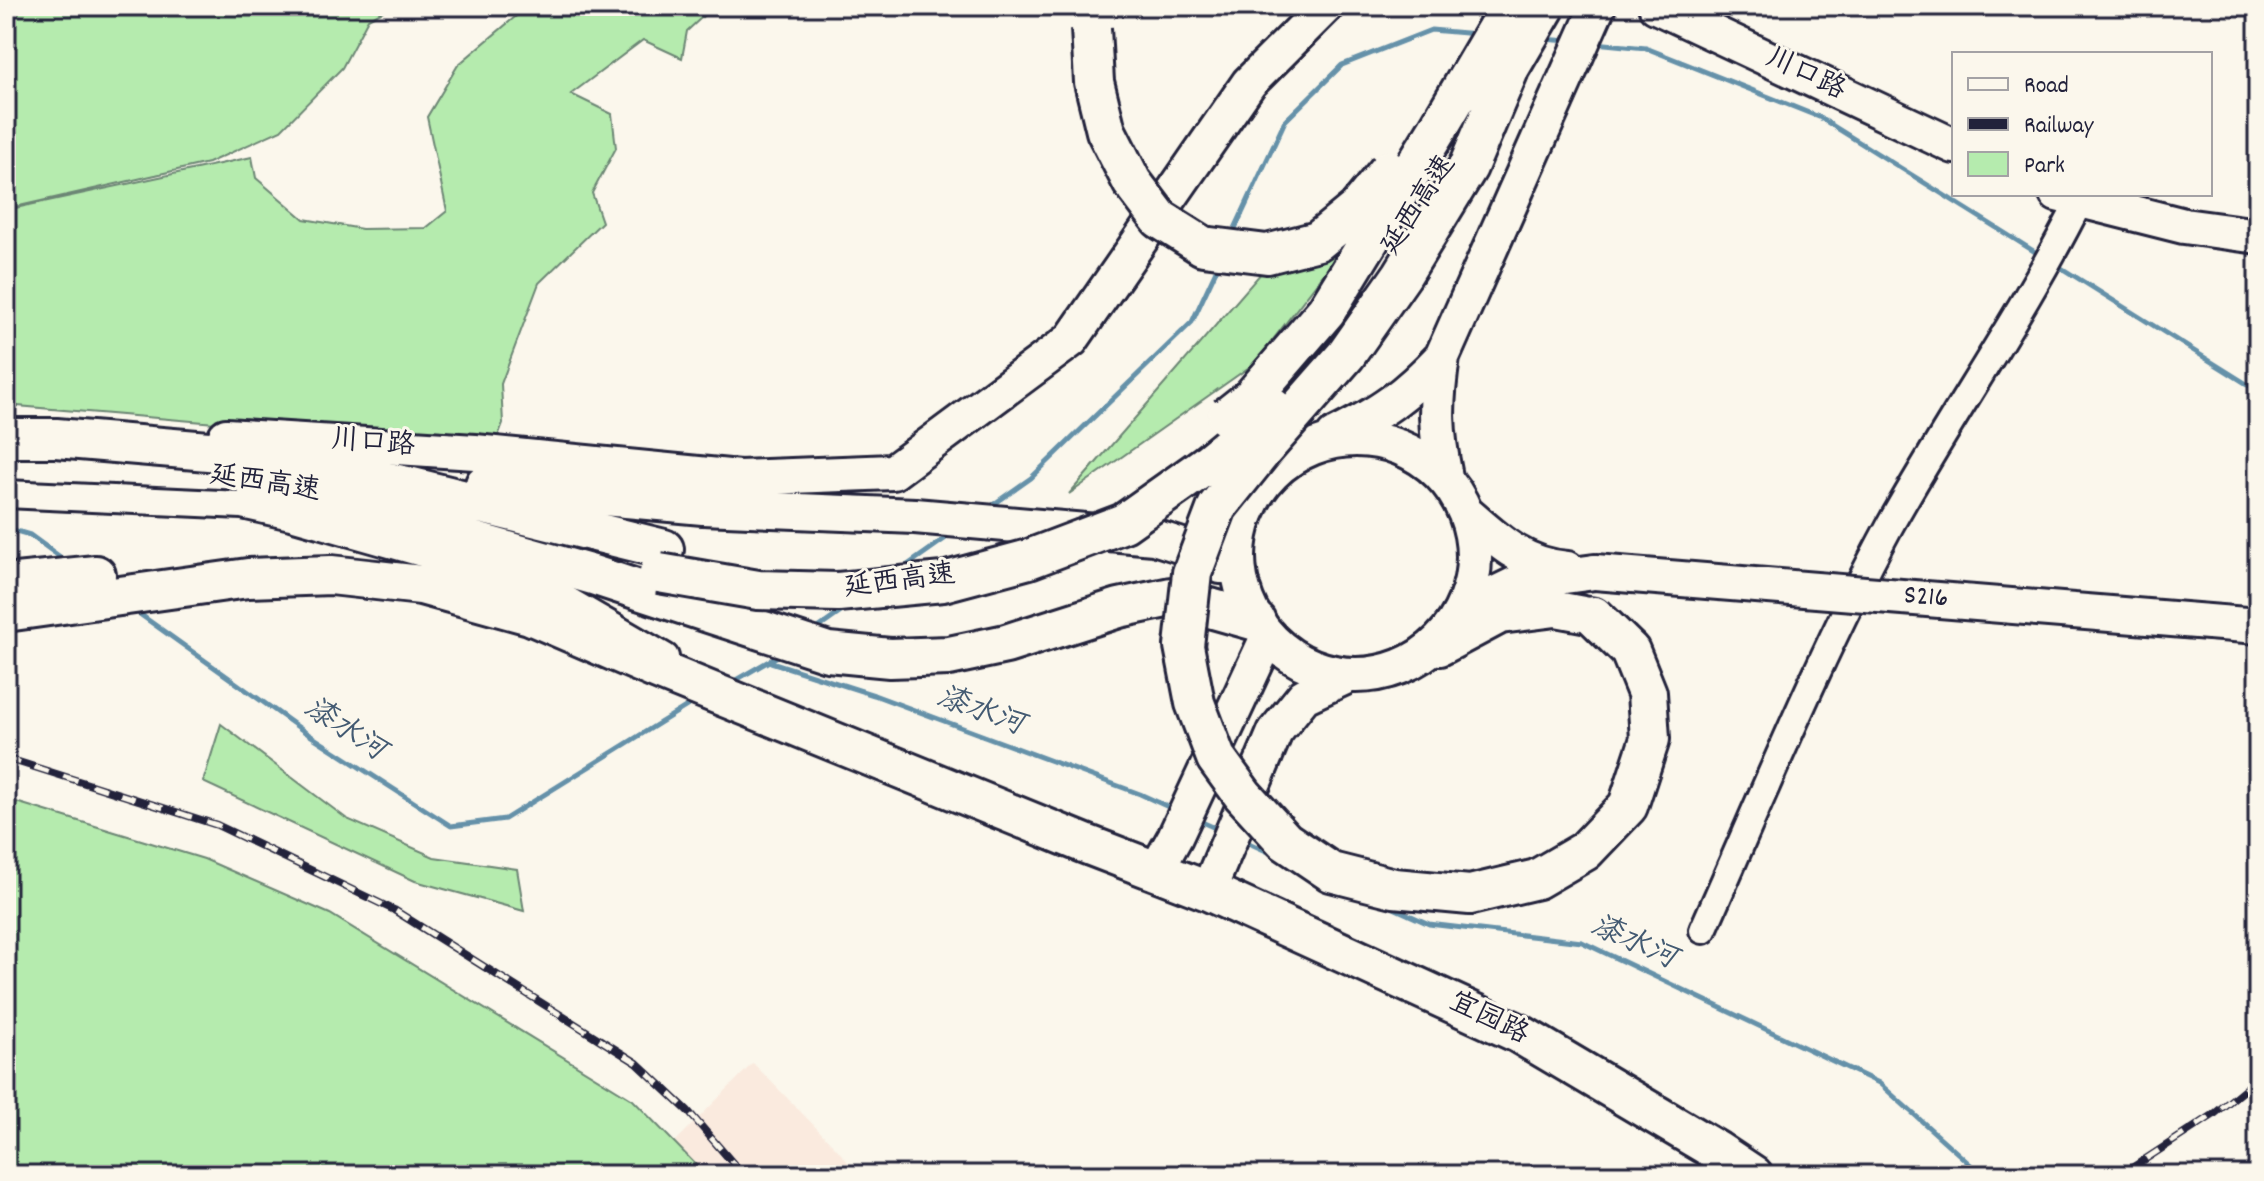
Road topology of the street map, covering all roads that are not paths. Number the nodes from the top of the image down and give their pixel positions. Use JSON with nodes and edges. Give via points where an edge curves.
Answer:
{"nodes":[{"id":1,"x":1326,"y":6,"type":"edge"},
{"id":2,"x":1487,"y":6,"type":"edge"},
{"id":3,"x":1510,"y":6,"type":"edge"},
{"id":4,"x":1546,"y":6,"type":"edge"},
{"id":5,"x":1656,"y":6,"type":"edge"},
{"id":6,"x":1596,"y":8,"type":"edge"},
{"id":7,"x":1095,"y":17,"type":"edge"},
{"id":8,"x":1509,"y":70,"type":"junction"},
{"id":9,"x":1952,"y":145,"type":"edge"},
{"id":10,"x":2067,"y":208,"type":"edge"},
{"id":11,"x":2258,"y":236,"type":"edge"},
{"id":12,"x":1442,"y":357,"type":"junction"},
{"id":13,"x":6,"y":422,"type":"edge"},
{"id":14,"x":6,"y":438,"type":"edge"},
{"id":15,"x":1321,"y":443,"type":"junction"},
{"id":16,"x":6,"y":463,"type":"edge"},
{"id":17,"x":254,"y":467,"type":"junction"},
{"id":18,"x":1278,"y":467,"type":"junction"},
{"id":19,"x":1445,"y":477,"type":"junction"},
{"id":20,"x":739,"y":478,"type":"junction"},
{"id":21,"x":6,"y":494,"type":"edge"},
{"id":22,"x":582,"y":496,"type":"joint"},
{"id":23,"x":810,"y":512,"type":"junction"},
{"id":24,"x":1467,"y":514,"type":"junction"},
{"id":25,"x":1154,"y":537,"type":"junction"},
{"id":26,"x":662,"y":561,"type":"junction"},
{"id":27,"x":1595,"y":572,"type":"junction"},
{"id":28,"x":1239,"y":576,"type":"junction"},
{"id":29,"x":6,"y":584,"type":"edge"},
{"id":30,"x":6,"y":612,"type":"edge"},
{"id":31,"x":1594,"y":616,"type":"joint"},
{"id":32,"x":2258,"y":626,"type":"edge"},
{"id":33,"x":1262,"y":629,"type":"junction"},
{"id":34,"x":1449,"y":631,"type":"junction"},
{"id":35,"x":665,"y":657,"type":"junction"},
{"id":36,"x":1408,"y":665,"type":"junction"},
{"id":37,"x":1347,"y":676,"type":"junction"},
{"id":38,"x":1087,"y":837,"type":"junction"},
{"id":39,"x":1166,"y":853,"type":"junction"},
{"id":40,"x":1215,"y":874,"type":"junction"},
{"id":41,"x":1703,"y":930,"type":"dead end"},
{"id":42,"x":1753,"y":1175,"type":"edge"}],
"edges":[{"from":1,"to":20,"type":"main road","via":[[1249,83],[1071,340],[893,472]]},
{"from":2,"to":7,"type":"highway","bridge":true,"via":[[1403,153],[1357,209],[1318,241],[1267,254],[1203,246],[1150,207],[1106,131],[1094,82]]},
{"from":3,"to":26,"type":"highway","name":"延西高速","bridge":true,"via":[[1326,311],[1251,398],[1113,502],[1022,536],[924,559],[837,568]]},
{"from":4,"to":8,"type":"highway","name":"延西高速","bridge":true},
{"from":5,"to":9,"type":"main road","name":"川口路"},
{"from":6,"to":12,"type":"main road"},
{"from":8,"to":26,"type":"highway","name":"延西高速","bridge":true,"via":[[1383,263],[1266,416],[1124,523],[1029,559],[943,582],[838,592],[758,590]]},
{"from":8,"to":31,"type":"highway","bridge":true,"via":[[1468,167],[1402,275],[1346,355],[1217,507],[1192,573],[1184,646],[1195,703],[1216,758],[1285,841],[1331,872],[1394,888],[1470,895],[1537,879],[1585,851],[1628,806],[1650,739],[1647,693],[1630,651]]},
{"from":10,"to":11,"type":"main road"},
{"from":10,"to":41,"type":"street","via":[[2034,289],[1890,526],[1835,633]]},
{"from":12,"to":15,"type":"main road","via":[[1379,414]]},
{"from":12,"to":19,"type":"main road","via":[[1435,404]]},
{"from":13,"to":20,"type":"main road","name":"川口路","via":[[475,452]]},
{"from":14,"to":17,"type":"highway","name":"延西高速","via":[[56,438]]},
{"from":15,"to":18,"type":"main road"},
{"from":15,"to":19,"type":"main road","via":[[1354,438],[1388,442],[1419,456]]},
{"from":16,"to":17,"type":"highway","name":"延西高速"},
{"from":17,"to":22,"type":"highway"},
{"from":17,"to":26,"type":"highway","name":"延西高速","via":[[408,486]]},
{"from":17,"to":33,"type":"highway","via":[[828,652],[949,656],[1171,597]]},
{"from":18,"to":25,"type":"main road","via":[[1182,528]]},
{"from":18,"to":28,"type":"main road","via":[[1253,498],[1239,536]]},
{"from":19,"to":24,"type":"main road"},
{"from":20,"to":23,"type":"main road"},
{"from":21,"to":35,"type":"street","via":[[242,505],[546,588]]},
{"from":22,"to":23,"type":"main road"},
{"from":23,"to":25,"type":"main road"},
{"from":24,"to":27,"type":"main road","via":[[1508,550],[1550,568]]},
{"from":24,"to":34,"type":"main road","via":[[1474,575],[1465,605]]},
{"from":25,"to":28,"type":"main road"},
{"from":27,"to":32,"type":"main road","name":"S216","number":"S216","bridge":true},
{"from":27,"to":34,"type":"main road","via":[[1520,582],[1487,598]]},
{"from":28,"to":33,"type":"main road"},
{"from":29,"to":35,"type":"highway","via":[[246,557],[328,557],[413,570],[507,594]]},
{"from":30,"to":38,"type":"highway","via":[[248,578],[331,575],[421,585],[530,615]]},
{"from":31,"to":36,"type":"main road","via":[[1556,609],[1500,616]]},
{"from":33,"to":37,"type":"main road","via":[[1291,657]]},
{"from":33,"to":39,"type":"main road","via":[[1238,699]]},
{"from":34,"to":36,"type":"main road"},
{"from":35,"to":38,"type":"highway"},
{"from":36,"to":37,"type":"main road","via":[[1378,675]]},
{"from":37,"to":40,"type":"main road","via":[[1304,696],[1275,732]]},
{"from":38,"to":39,"type":"highway","name":"宜园路"},
{"from":39,"to":40,"type":"highway","name":"宜园路"},
{"from":40,"to":42,"type":"highway","name":"宜园路","via":[[1518,1033]]}]}
